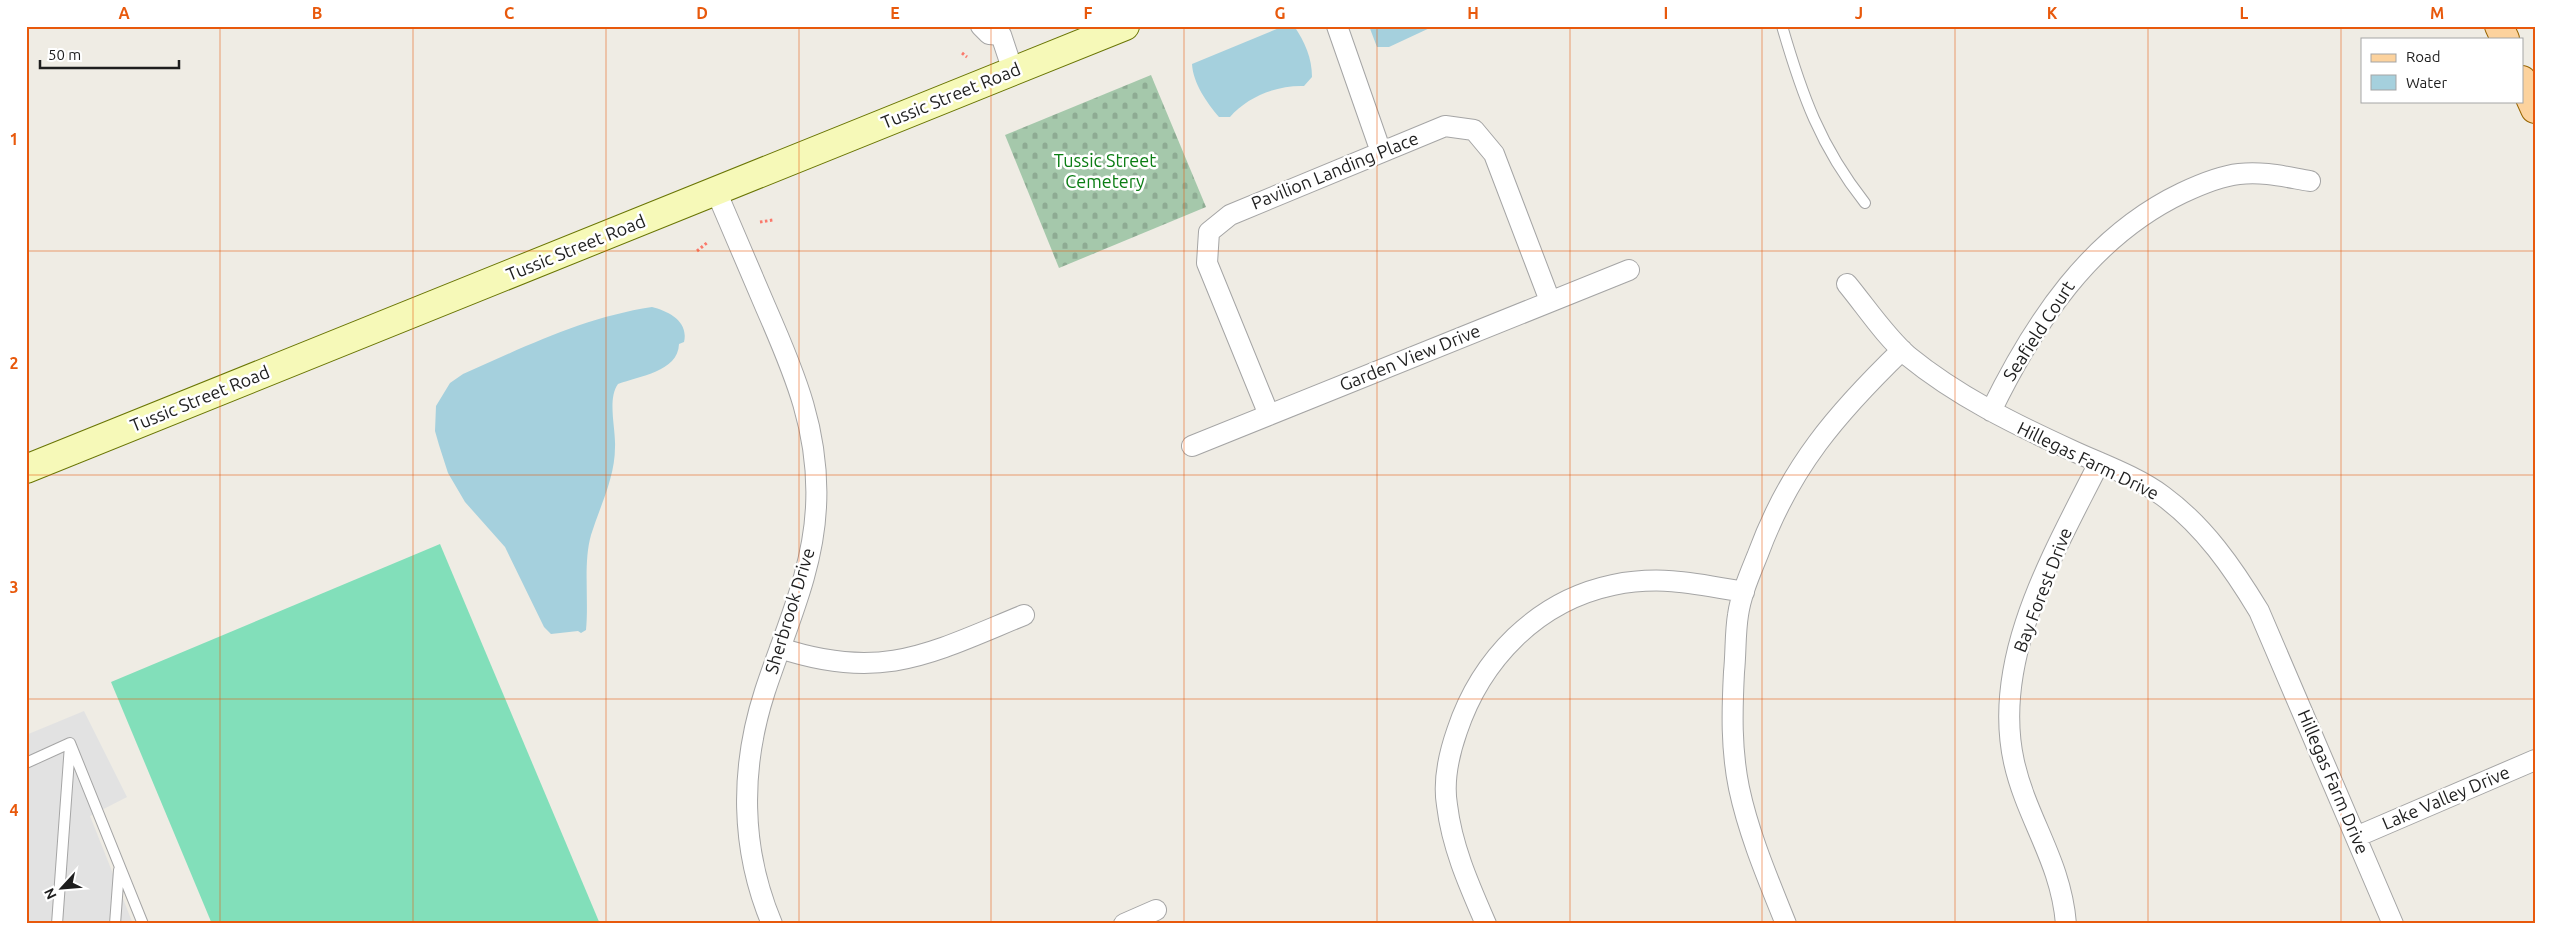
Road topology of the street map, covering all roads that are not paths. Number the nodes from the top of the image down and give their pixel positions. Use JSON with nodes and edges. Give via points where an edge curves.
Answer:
{"nodes":[{"id":1,"x":981,"y":26,"type":"edge"},
{"id":2,"x":1125,"y":26,"type":"edge"},
{"id":3,"x":1337,"y":26,"type":"edge"},
{"id":4,"x":1782,"y":26,"type":"edge"},
{"id":5,"x":2499,"y":26,"type":"edge"},
{"id":6,"x":1004,"y":31,"type":"edge"},
{"id":7,"x":2505,"y":38,"type":"edge"},
{"id":8,"x":1013,"y":71,"type":"junction"},
{"id":9,"x":2524,"y":84,"type":"edge"},
{"id":10,"x":2535,"y":109,"type":"edge"},
{"id":11,"x":1381,"y":152,"type":"junction"},
{"id":12,"x":2310,"y":181,"type":"dead end"},
{"id":13,"x":716,"y":191,"type":"junction"},
{"id":14,"x":1865,"y":203,"type":"dead end"},
{"id":15,"x":1629,"y":270,"type":"dead end"},
{"id":16,"x":1847,"y":284,"type":"dead end"},
{"id":17,"x":1550,"y":301,"type":"junction"},
{"id":18,"x":1902,"y":350,"type":"junction"},
{"id":19,"x":1991,"y":412,"type":"junction"},
{"id":20,"x":1270,"y":415,"type":"junction"},
{"id":21,"x":1192,"y":446,"type":"dead end"},
{"id":22,"x":2099,"y":463,"type":"junction"},
{"id":23,"x":26,"y":469,"type":"edge"},
{"id":24,"x":1744,"y":592,"type":"junction"},
{"id":25,"x":1024,"y":615,"type":"dead end"},
{"id":26,"x":780,"y":648,"type":"junction"},
{"id":27,"x":70,"y":743,"type":"junction"},
{"id":28,"x":2535,"y":760,"type":"edge"},
{"id":29,"x":26,"y":763,"type":"edge"},
{"id":30,"x":2358,"y":836,"type":"junction"},
{"id":31,"x":120,"y":866,"type":"junction"},
{"id":32,"x":1156,"y":910,"type":"dead end"},
{"id":33,"x":57,"y":924,"type":"edge"},
{"id":34,"x":115,"y":924,"type":"edge"},
{"id":35,"x":143,"y":924,"type":"edge"},
{"id":36,"x":772,"y":924,"type":"edge"},
{"id":37,"x":1124,"y":924,"type":"edge"},
{"id":38,"x":1486,"y":924,"type":"edge"},
{"id":39,"x":1786,"y":924,"type":"edge"},
{"id":40,"x":2066,"y":924,"type":"edge"},
{"id":41,"x":2393,"y":924,"type":"edge"}],
"edges":[{"from":1,"to":6,"type":"street","via":[[989,34]]},
{"from":2,"to":8,"type":"main road","name":"Tussic Street Road"},
{"from":3,"to":11,"type":"street"},
{"from":4,"to":14,"type":"lane","via":[[1816,126],[1844,176]]},
{"from":5,"to":7,"type":"main road"},
{"from":6,"to":8,"type":"street"},
{"from":8,"to":13,"type":"main road","name":"Tussic Street Road"},
{"from":9,"to":10,"type":"main road"},
{"from":11,"to":17,"type":"street","name":"Pavilion Landing Place","via":[[1445,126],[1474,130],[1494,154]]},
{"from":11,"to":20,"type":"street","name":"Pavilion Landing Place","via":[[1230,215],[1209,232],[1207,263]]},
{"from":12,"to":19,"type":"street","name":"Seafield Court","via":[[2264,172],[2237,174],[2199,185],[2166,201],[2122,231],[2075,275],[2054,301],[2008,376]]},
{"from":13,"to":23,"type":"main road","name":"Tussic Street Road"},
{"from":13,"to":26,"type":"street","name":"Sherbrook Drive","via":[[795,375],[812,434],[816,490],[812,546]]},
{"from":15,"to":17,"type":"street","name":"Garden View Drive"},
{"from":16,"to":18,"type":"street","name":"Hillegas Farm Drive"},
{"from":17,"to":20,"type":"street","name":"Garden View Drive"},
{"from":18,"to":19,"type":"street","name":"Hillegas Farm Drive"},
{"from":18,"to":24,"type":"street","via":[[1835,418],[1806,457],[1767,530]]},
{"from":19,"to":22,"type":"street","name":"Hillegas Farm Drive"},
{"from":20,"to":21,"type":"street","name":"Garden View Drive"},
{"from":22,"to":30,"type":"street","name":"Hillegas Farm Drive","via":[[2162,496],[2215,545],[2235,571],[2259,611]]},
{"from":22,"to":40,"type":"street","name":"Bay Forest Drive","via":[[2062,536],[2031,609],[2012,671],[2010,735],[2014,763],[2058,876]]},
{"from":24,"to":38,"type":"street","via":[[1673,579],[1612,585],[1558,605],[1507,644],[1488,667],[1473,690],[1459,724],[1446,778],[1451,834]]},
{"from":24,"to":39,"type":"street","via":[[1738,615],[1731,718],[1735,759],[1756,850]]},
{"from":25,"to":26,"type":"street","via":[[931,653],[901,661],[840,663],[809,658]]},
{"from":26,"to":36,"type":"street","name":"Sherbrook Drive","via":[[754,728],[748,760],[746,805],[754,871]]},
{"from":27,"to":29,"type":"lane"},
{"from":27,"to":31,"type":"lane"},
{"from":27,"to":33,"type":"lane"},
{"from":28,"to":30,"type":"street","name":"Lake Valley Drive"},
{"from":30,"to":41,"type":"street","name":"Hillegas Farm Drive"},
{"from":31,"to":34,"type":"lane"},
{"from":31,"to":35,"type":"lane"},
{"from":32,"to":37,"type":"street"}]}
